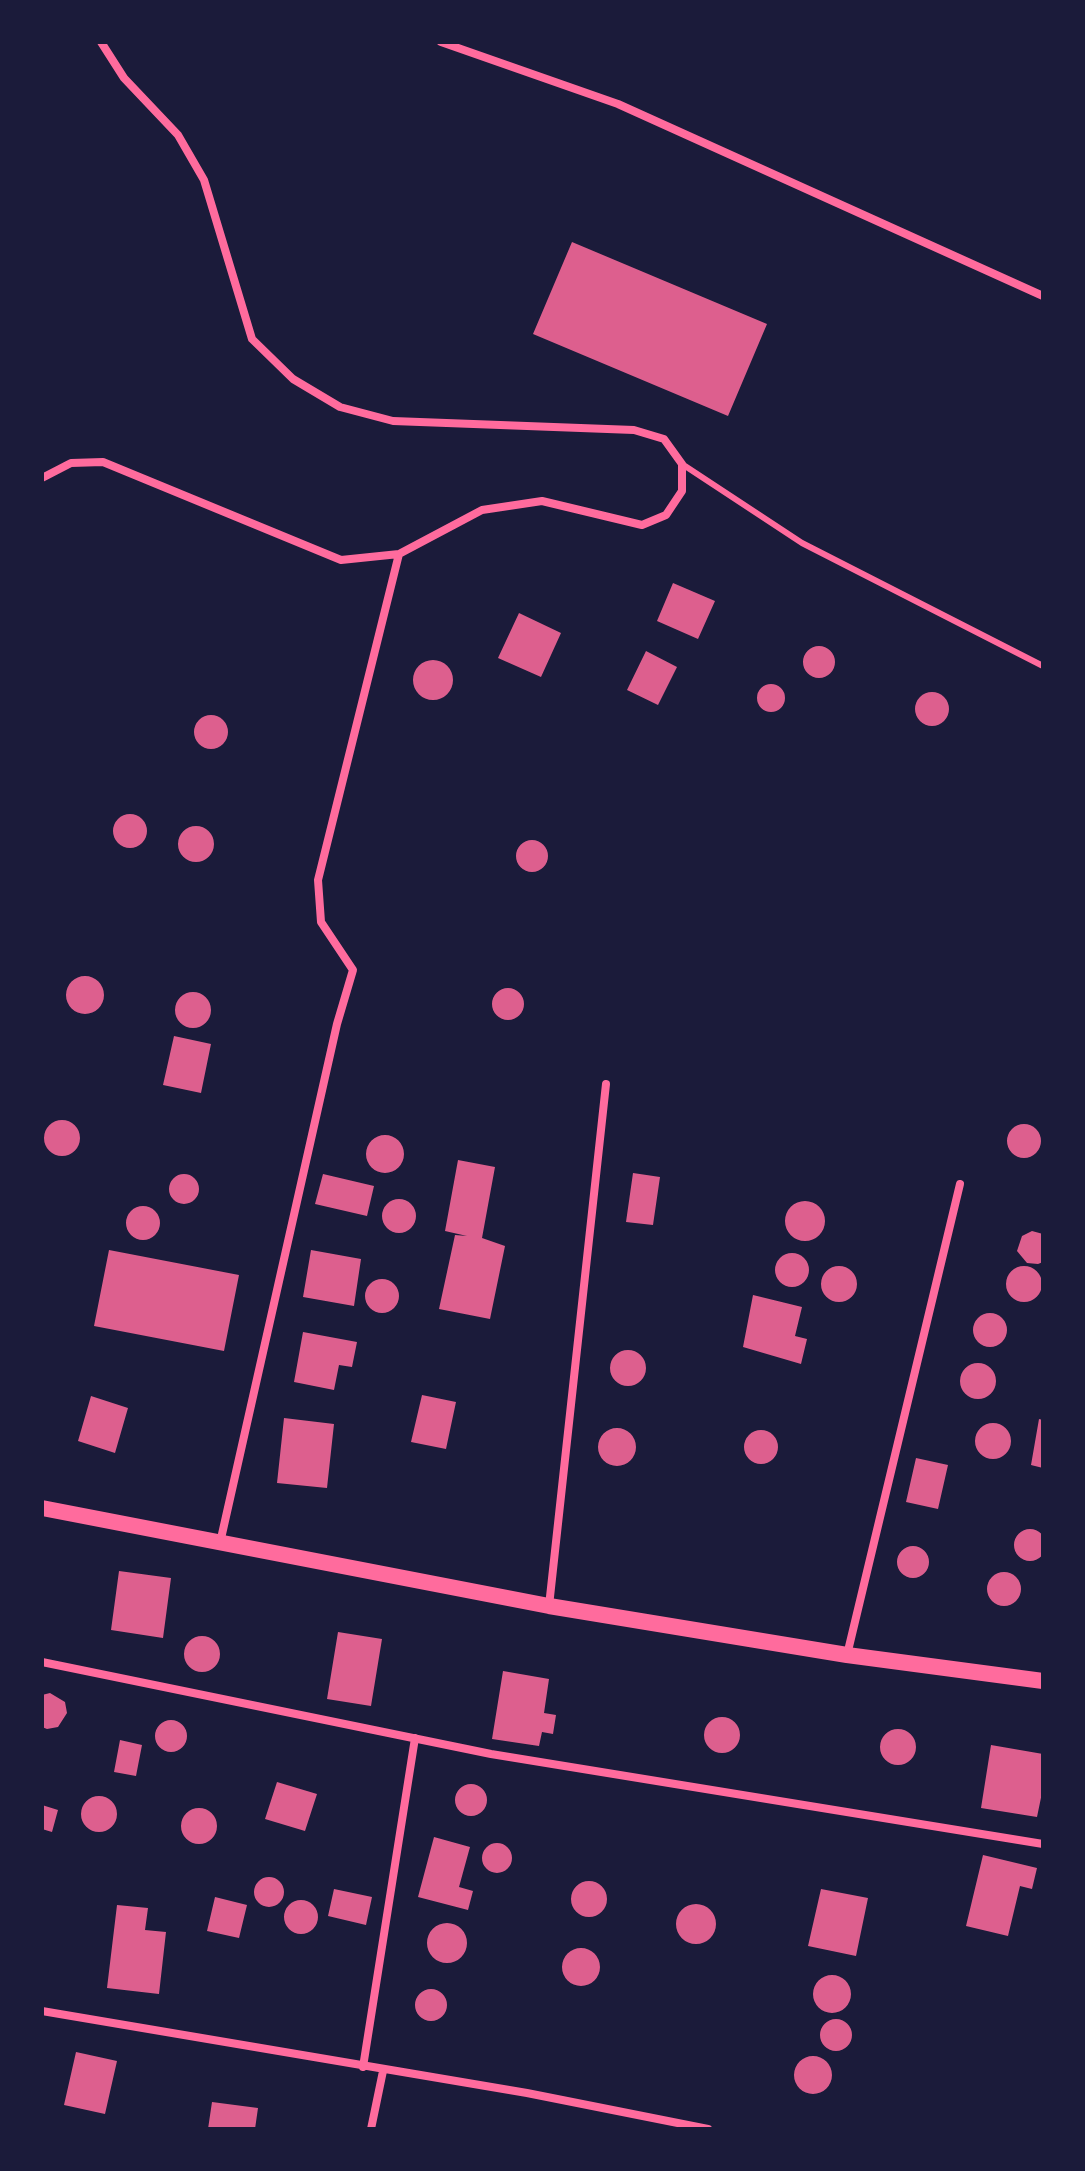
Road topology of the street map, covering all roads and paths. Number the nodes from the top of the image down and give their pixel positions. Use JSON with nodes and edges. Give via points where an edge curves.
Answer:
{"nodes":[{"id":1,"x":101,"y":42,"type":"edge"},
{"id":2,"x":441,"y":42,"type":"edge"},
{"id":3,"x":1043,"y":296,"type":"edge"},
{"id":4,"x":682,"y":464,"type":"junction"},
{"id":5,"x":42,"y":478,"type":"edge"},
{"id":6,"x":399,"y":554,"type":"junction"},
{"id":7,"x":1043,"y":666,"type":"edge"},
{"id":8,"x":606,"y":1084,"type":"dead end"},
{"id":9,"x":960,"y":1184,"type":"dead end"},
{"id":10,"x":42,"y":1508,"type":"edge"},
{"id":11,"x":220,"y":1544,"type":"junction"},
{"id":12,"x":549,"y":1606,"type":"junction"},
{"id":13,"x":847,"y":1655,"type":"junction"},
{"id":14,"x":42,"y":1662,"type":"edge"},
{"id":15,"x":1043,"y":1681,"type":"edge"},
{"id":16,"x":415,"y":1738,"type":"junction"},
{"id":17,"x":1043,"y":1844,"type":"edge"},
{"id":18,"x":42,"y":2011,"type":"edge"},
{"id":19,"x":363,"y":2067,"type":"junction"},
{"id":20,"x":383,"y":2071,"type":"junction"},
{"id":21,"x":371,"y":2129,"type":"edge"},
{"id":22,"x":708,"y":2129,"type":"edge"}],
"edges":[{"from":1,"to":4,"type":"street","via":[[124,78],[178,135],[204,180],[252,339],[293,379],[340,407],[393,421],[634,430],[664,439]]},
{"from":2,"to":3,"type":"street","via":[[618,104]]},
{"from":4,"to":6,"type":"street","via":[[682,491],[666,515],[642,525],[542,501],[482,510]]},
{"from":4,"to":7,"type":"lane","via":[[802,543]]},
{"from":5,"to":6,"type":"street","via":[[71,463],[103,462],[341,560]]},
{"from":6,"to":11,"type":"street","via":[[318,880],[321,922],[353,970]]},
{"from":8,"to":12,"type":"street"},
{"from":9,"to":13,"type":"street"},
{"from":10,"to":11,"type":"main road"},
{"from":11,"to":12,"type":"main road"},
{"from":12,"to":13,"type":"main road"},
{"from":13,"to":15,"type":"main road"},
{"from":14,"to":16,"type":"street"},
{"from":16,"to":17,"type":"street"},
{"from":16,"to":19,"type":"street"},
{"from":18,"to":19,"type":"street"},
{"from":19,"to":20,"type":"street"},
{"from":20,"to":21,"type":"street"},
{"from":20,"to":22,"type":"street"}]}
